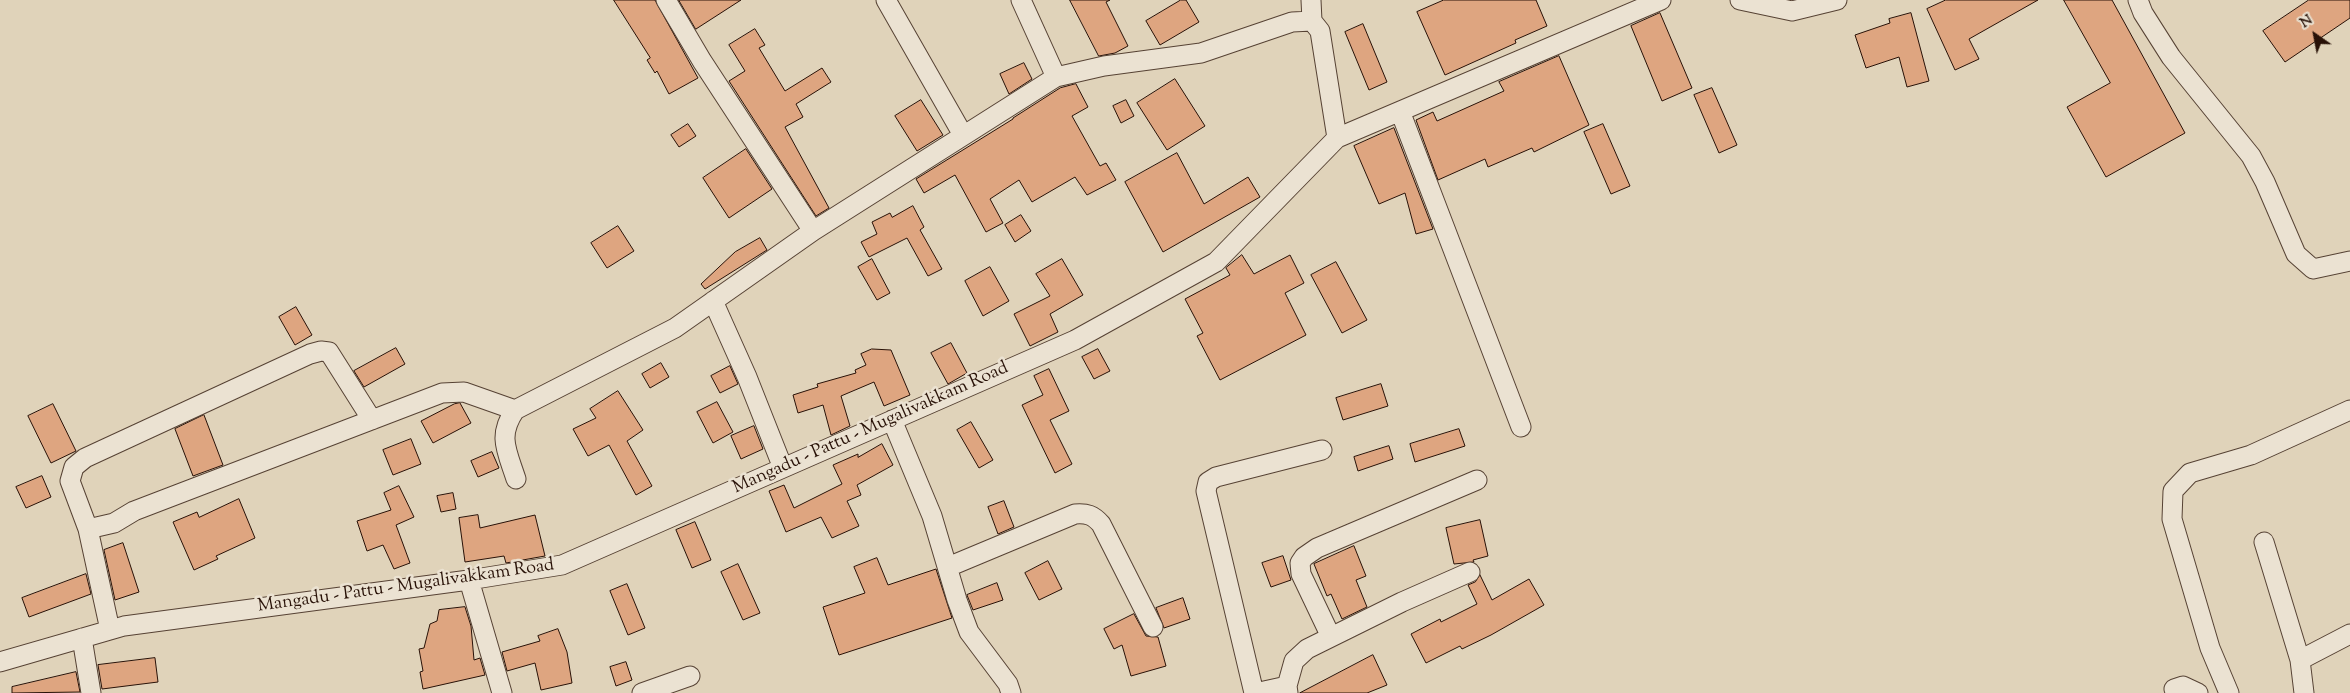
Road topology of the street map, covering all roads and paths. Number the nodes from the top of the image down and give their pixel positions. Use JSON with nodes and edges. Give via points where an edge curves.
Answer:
{"nodes":[{"id":1,"x":666,"y":0,"type":"edge"},
{"id":2,"x":886,"y":0,"type":"edge"},
{"id":3,"x":1021,"y":0,"type":"edge"},
{"id":4,"x":1311,"y":0,"type":"edge"},
{"id":5,"x":1661,"y":0,"type":"edge"},
{"id":6,"x":1740,"y":0,"type":"edge"},
{"id":7,"x":1837,"y":0,"type":"edge"},
{"id":8,"x":2138,"y":0,"type":"edge"},
{"id":9,"x":1782,"y":4,"type":"edge"},
{"id":10,"x":1312,"y":21,"type":"junction"},
{"id":11,"x":1056,"y":77,"type":"junction"},
{"id":12,"x":1400,"y":112,"type":"junction"},
{"id":13,"x":963,"y":135,"type":"junction"},
{"id":14,"x":1337,"y":138,"type":"junction"},
{"id":15,"x":814,"y":231,"type":"junction"},
{"id":16,"x":2350,"y":262,"type":"edge"},
{"id":17,"x":713,"y":301,"type":"junction"},
{"id":18,"x":516,"y":410,"type":"junction"},
{"id":19,"x":2350,"y":410,"type":"edge"},
{"id":20,"x":372,"y":420,"type":"junction"},
{"id":21,"x":892,"y":420,"type":"junction"},
{"id":22,"x":1521,"y":427,"type":"dead end"},
{"id":23,"x":1322,"y":450,"type":"dead end"},
{"id":24,"x":783,"y":468,"type":"junction"},
{"id":25,"x":516,"y":479,"type":"dead end"},
{"id":26,"x":1477,"y":480,"type":"dead end"},
{"id":27,"x":88,"y":529,"type":"junction"},
{"id":28,"x":2264,"y":542,"type":"dead end"},
{"id":29,"x":948,"y":567,"type":"junction"},
{"id":30,"x":1470,"y":572,"type":"dead end"},
{"id":31,"x":470,"y":580,"type":"junction"},
{"id":32,"x":1153,"y":627,"type":"dead end"},
{"id":33,"x":110,"y":630,"type":"junction"},
{"id":34,"x":1331,"y":637,"type":"junction"},
{"id":35,"x":82,"y":638,"type":"junction"},
{"id":36,"x":2348,"y":640,"type":"edge"},
{"id":37,"x":2300,"y":660,"type":"junction"},
{"id":38,"x":0,"y":662,"type":"edge"},
{"id":39,"x":690,"y":676,"type":"dead end"},
{"id":40,"x":2174,"y":689,"type":"dead end"},
{"id":41,"x":1287,"y":690,"type":"edge"},
{"id":42,"x":91,"y":693,"type":"edge"},
{"id":43,"x":502,"y":693,"type":"edge"},
{"id":44,"x":642,"y":693,"type":"edge"},
{"id":45,"x":1011,"y":693,"type":"edge"},
{"id":46,"x":1255,"y":693,"type":"edge"},
{"id":47,"x":2198,"y":693,"type":"edge"},
{"id":48,"x":2229,"y":693,"type":"edge"},
{"id":49,"x":2304,"y":693,"type":"edge"}],
"edges":[{"from":1,"to":15,"type":"street","via":[[702,61]]},
{"from":2,"to":13,"type":"street"},
{"from":3,"to":11,"type":"street"},
{"from":4,"to":10,"type":"street"},
{"from":5,"to":12,"type":"street","name":"Mangadu - Pattu - Mugalivakkam Road"},
{"from":6,"to":9,"type":"street"},
{"from":7,"to":9,"type":"street","via":[[1792,11]]},
{"from":8,"to":16,"type":"street","via":[[2171,58],[2251,156],[2296,254],[2313,268]]},
{"from":10,"to":11,"type":"street","via":[[1292,22],[1201,54],[1104,66]]},
{"from":10,"to":14,"type":"street","via":[[1320,31]]},
{"from":11,"to":13,"type":"street"},
{"from":12,"to":14,"type":"street","name":"Mangadu - Pattu - Mugalivakkam Road"},
{"from":12,"to":22,"type":"street"},
{"from":13,"to":15,"type":"street"},
{"from":14,"to":21,"type":"street","name":"Mangadu - Pattu - Mugalivakkam Road","via":[[1216,262],[1075,340]]},
{"from":15,"to":17,"type":"street"},
{"from":17,"to":18,"type":"street","via":[[674,328]]},
{"from":17,"to":24,"type":"street"},
{"from":18,"to":20,"type":"street","via":[[464,392],[442,394]]},
{"from":18,"to":25,"type":"street","via":[[507,422],[504,434]]},
{"from":19,"to":48,"type":"street","via":[[2251,456],[2190,473],[2173,492],[2172,519],[2210,648]]},
{"from":20,"to":27,"type":"street","via":[[134,511],[114,523]]},
{"from":20,"to":27,"type":"street","via":[[329,352],[310,354],[85,458],[74,467],[70,482]]},
{"from":21,"to":24,"type":"street","name":"Mangadu - Pattu - Mugalivakkam Road"},
{"from":21,"to":29,"type":"street","via":[[932,516]]},
{"from":23,"to":46,"type":"street","via":[[1216,477],[1208,482],[1206,492]]},
{"from":24,"to":31,"type":"street","name":"Mangadu - Pattu - Mugalivakkam Road","via":[[562,565]]},
{"from":26,"to":34,"type":"street","via":[[1316,548],[1304,557],[1300,563],[1301,574]]},
{"from":27,"to":33,"type":"street"},
{"from":28,"to":37,"type":"street"},
{"from":29,"to":32,"type":"street","via":[[1075,514],[1085,513],[1094,516],[1101,524]]},
{"from":29,"to":45,"type":"street","via":[[969,632],[1008,684]]},
{"from":30,"to":34,"type":"street"},
{"from":31,"to":33,"type":"street","name":"Mangadu - Pattu - Mugalivakkam Road"},
{"from":31,"to":43,"type":"street"},
{"from":33,"to":35,"type":"street","name":"Mangadu - Pattu - Mugalivakkam Road"},
{"from":34,"to":41,"type":"street","via":[[1307,649],[1294,661]]},
{"from":35,"to":38,"type":"street","name":"Mangadu - Pattu - Mugalivakkam Road"},
{"from":35,"to":42,"type":"street"},
{"from":36,"to":37,"type":"street"},
{"from":37,"to":49,"type":"street"},
{"from":39,"to":44,"type":"street"},
{"from":40,"to":47,"type":"street","via":[[2183,686]]},
{"from":41,"to":46,"type":"street"}]}
